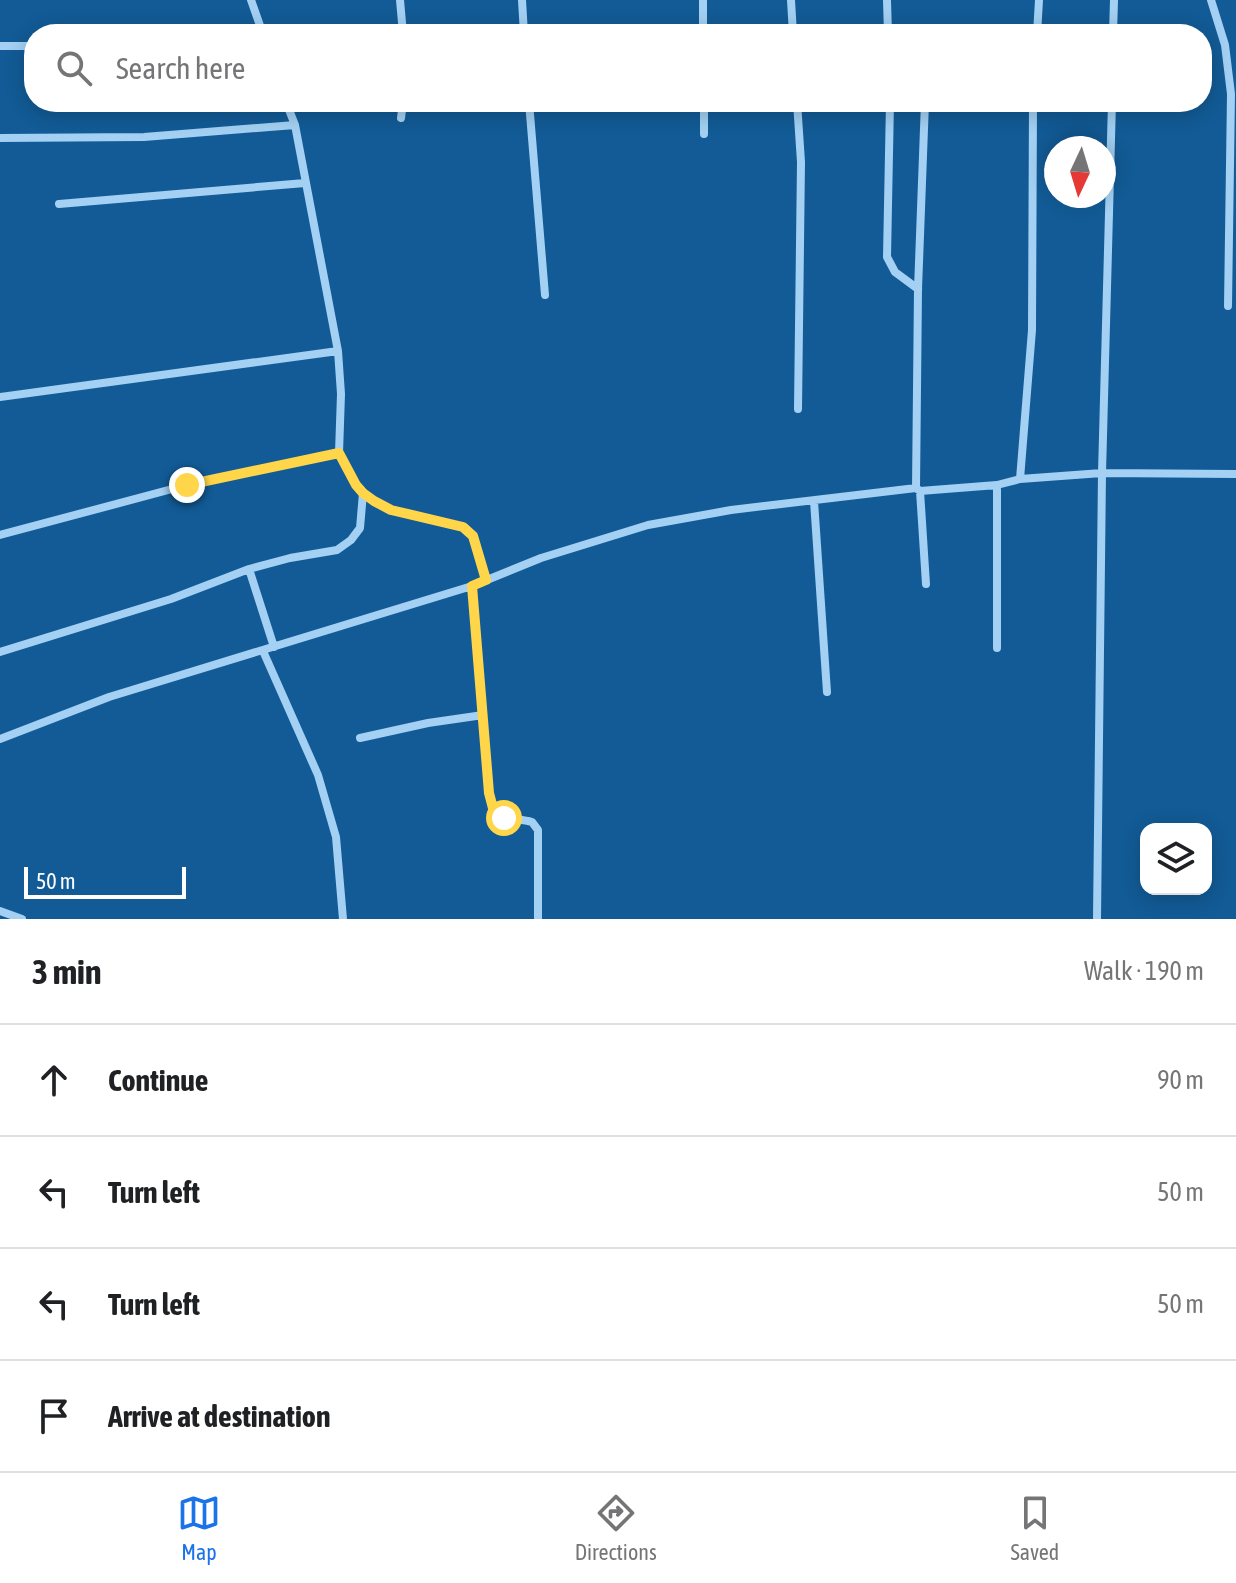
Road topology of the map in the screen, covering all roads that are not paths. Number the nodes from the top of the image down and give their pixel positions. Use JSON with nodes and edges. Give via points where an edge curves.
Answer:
{"nodes":[{"id":1,"x":251,"y":0,"type":"edge"},
{"id":2,"x":400,"y":0,"type":"edge"},
{"id":3,"x":522,"y":0,"type":"edge"},
{"id":4,"x":703,"y":0,"type":"edge"},
{"id":5,"x":791,"y":0,"type":"edge"},
{"id":6,"x":887,"y":0,"type":"edge"},
{"id":7,"x":1039,"y":0,"type":"edge"},
{"id":8,"x":1114,"y":0,"type":"edge"},
{"id":9,"x":1211,"y":0,"type":"edge"},
{"id":10,"x":259,"y":24,"type":"edge"},
{"id":11,"x":402,"y":24,"type":"edge"},
{"id":12,"x":523,"y":24,"type":"edge"},
{"id":13,"x":703,"y":24,"type":"edge"},
{"id":14,"x":792,"y":24,"type":"edge"},
{"id":15,"x":888,"y":24,"type":"edge"},
{"id":16,"x":1038,"y":24,"type":"edge"},
{"id":17,"x":1113,"y":24,"type":"edge"},
{"id":18,"x":1225,"y":45,"type":"junction"},
{"id":19,"x":1236,"y":45,"type":"edge"},
{"id":20,"x":0,"y":46,"type":"edge"},
{"id":21,"x":24,"y":46,"type":"edge"},
{"id":22,"x":290,"y":112,"type":"edge"},
{"id":23,"x":402,"y":112,"type":"edge"},
{"id":24,"x":530,"y":112,"type":"edge"},
{"id":25,"x":704,"y":112,"type":"edge"},
{"id":26,"x":798,"y":112,"type":"edge"},
{"id":27,"x":890,"y":112,"type":"edge"},
{"id":28,"x":925,"y":112,"type":"edge"},
{"id":29,"x":1033,"y":112,"type":"edge"},
{"id":30,"x":1112,"y":112,"type":"edge"},
{"id":31,"x":401,"y":118,"type":"dead end"},
{"id":32,"x":295,"y":125,"type":"junction"},
{"id":33,"x":704,"y":134,"type":"dead end"},
{"id":34,"x":0,"y":138,"type":"edge"},
{"id":35,"x":305,"y":183,"type":"junction"},
{"id":36,"x":59,"y":204,"type":"dead end"},
{"id":37,"x":918,"y":289,"type":"junction"},
{"id":38,"x":545,"y":295,"type":"dead end"},
{"id":39,"x":1228,"y":306,"type":"dead end"},
{"id":40,"x":338,"y":351,"type":"junction"},
{"id":41,"x":0,"y":397,"type":"edge"},
{"id":42,"x":798,"y":409,"type":"dead end"},
{"id":43,"x":339,"y":453,"type":"junction"},
{"id":44,"x":1102,"y":473,"type":"junction"},
{"id":45,"x":1236,"y":474,"type":"edge"},
{"id":46,"x":1020,"y":479,"type":"junction"},
{"id":47,"x":997,"y":485,"type":"junction"},
{"id":48,"x":918,"y":490,"type":"junction"},
{"id":49,"x":363,"y":493,"type":"junction"},
{"id":50,"x":814,"y":501,"type":"junction"},
{"id":51,"x":0,"y":535,"type":"edge"},
{"id":52,"x":249,"y":569,"type":"junction"},
{"id":53,"x":486,"y":580,"type":"junction"},
{"id":54,"x":926,"y":584,"type":"dead end"},
{"id":55,"x":472,"y":586,"type":"junction"},
{"id":56,"x":274,"y":647,"type":"junction"},
{"id":57,"x":997,"y":648,"type":"dead end"},
{"id":58,"x":263,"y":651,"type":"junction"},
{"id":59,"x":0,"y":652,"type":"edge"},
{"id":60,"x":827,"y":692,"type":"dead end"},
{"id":61,"x":483,"y":715,"type":"junction"},
{"id":62,"x":360,"y":738,"type":"dead end"},
{"id":63,"x":0,"y":739,"type":"edge"},
{"id":64,"x":0,"y":911,"type":"edge"},
{"id":65,"x":22,"y":919,"type":"edge"},
{"id":66,"x":343,"y":919,"type":"edge"},
{"id":67,"x":538,"y":919,"type":"edge"},
{"id":68,"x":1097,"y":919,"type":"edge"}],
"edges":[{"from":1,"to":10,"type":"street"},
{"from":2,"to":11,"type":"street"},
{"from":3,"to":12,"type":"street"},
{"from":4,"to":13,"type":"street"},
{"from":5,"to":14,"type":"street"},
{"from":6,"to":15,"type":"street"},
{"from":7,"to":16,"type":"street"},
{"from":8,"to":17,"type":"street"},
{"from":9,"to":18,"type":"street"},
{"from":18,"to":19,"type":"street"},
{"from":18,"to":39,"type":"street","via":[[1231,94]]},
{"from":20,"to":21,"type":"street"},
{"from":22,"to":32,"type":"street"},
{"from":23,"to":31,"type":"street"},
{"from":24,"to":38,"type":"street"},
{"from":25,"to":33,"type":"street"},
{"from":26,"to":42,"type":"street"},
{"from":27,"to":37,"type":"street","via":[[887,257],[895,272]]},
{"from":28,"to":37,"type":"street"},
{"from":29,"to":46,"type":"street","via":[[1032,330]]},
{"from":30,"to":44,"type":"street"},
{"from":32,"to":34,"type":"street","via":[[144,137]]},
{"from":32,"to":35,"type":"street"},
{"from":35,"to":36,"type":"street"},
{"from":35,"to":40,"type":"street"},
{"from":37,"to":48,"type":"street"},
{"from":40,"to":41,"type":"street"},
{"from":40,"to":43,"type":"street"},
{"from":43,"to":49,"type":"street"},
{"from":43,"to":51,"type":"street","via":[[187,485]]},
{"from":44,"to":45,"type":"street"},
{"from":44,"to":46,"type":"street"},
{"from":44,"to":68,"type":"street"},
{"from":46,"to":47,"type":"street"},
{"from":47,"to":48,"type":"street"},
{"from":47,"to":57,"type":"street"},
{"from":48,"to":50,"type":"street"},
{"from":48,"to":54,"type":"street"},
{"from":49,"to":52,"type":"street","via":[[360,528],[337,550]]},
{"from":49,"to":53,"type":"street","via":[[391,510],[463,527],[473,536]]},
{"from":50,"to":53,"type":"street","via":[[648,525]]},
{"from":50,"to":60,"type":"street"},
{"from":52,"to":56,"type":"street"},
{"from":52,"to":59,"type":"street"},
{"from":53,"to":55,"type":"street"},
{"from":55,"to":56,"type":"street"},
{"from":55,"to":61,"type":"street"},
{"from":56,"to":58,"type":"street"},
{"from":58,"to":63,"type":"street","via":[[109,697]]},
{"from":58,"to":66,"type":"street","via":[[318,775],[336,837]]},
{"from":61,"to":62,"type":"street"},
{"from":61,"to":67,"type":"street","via":[[494,812],[532,822],[538,830]]},
{"from":64,"to":65,"type":"street"}]}
